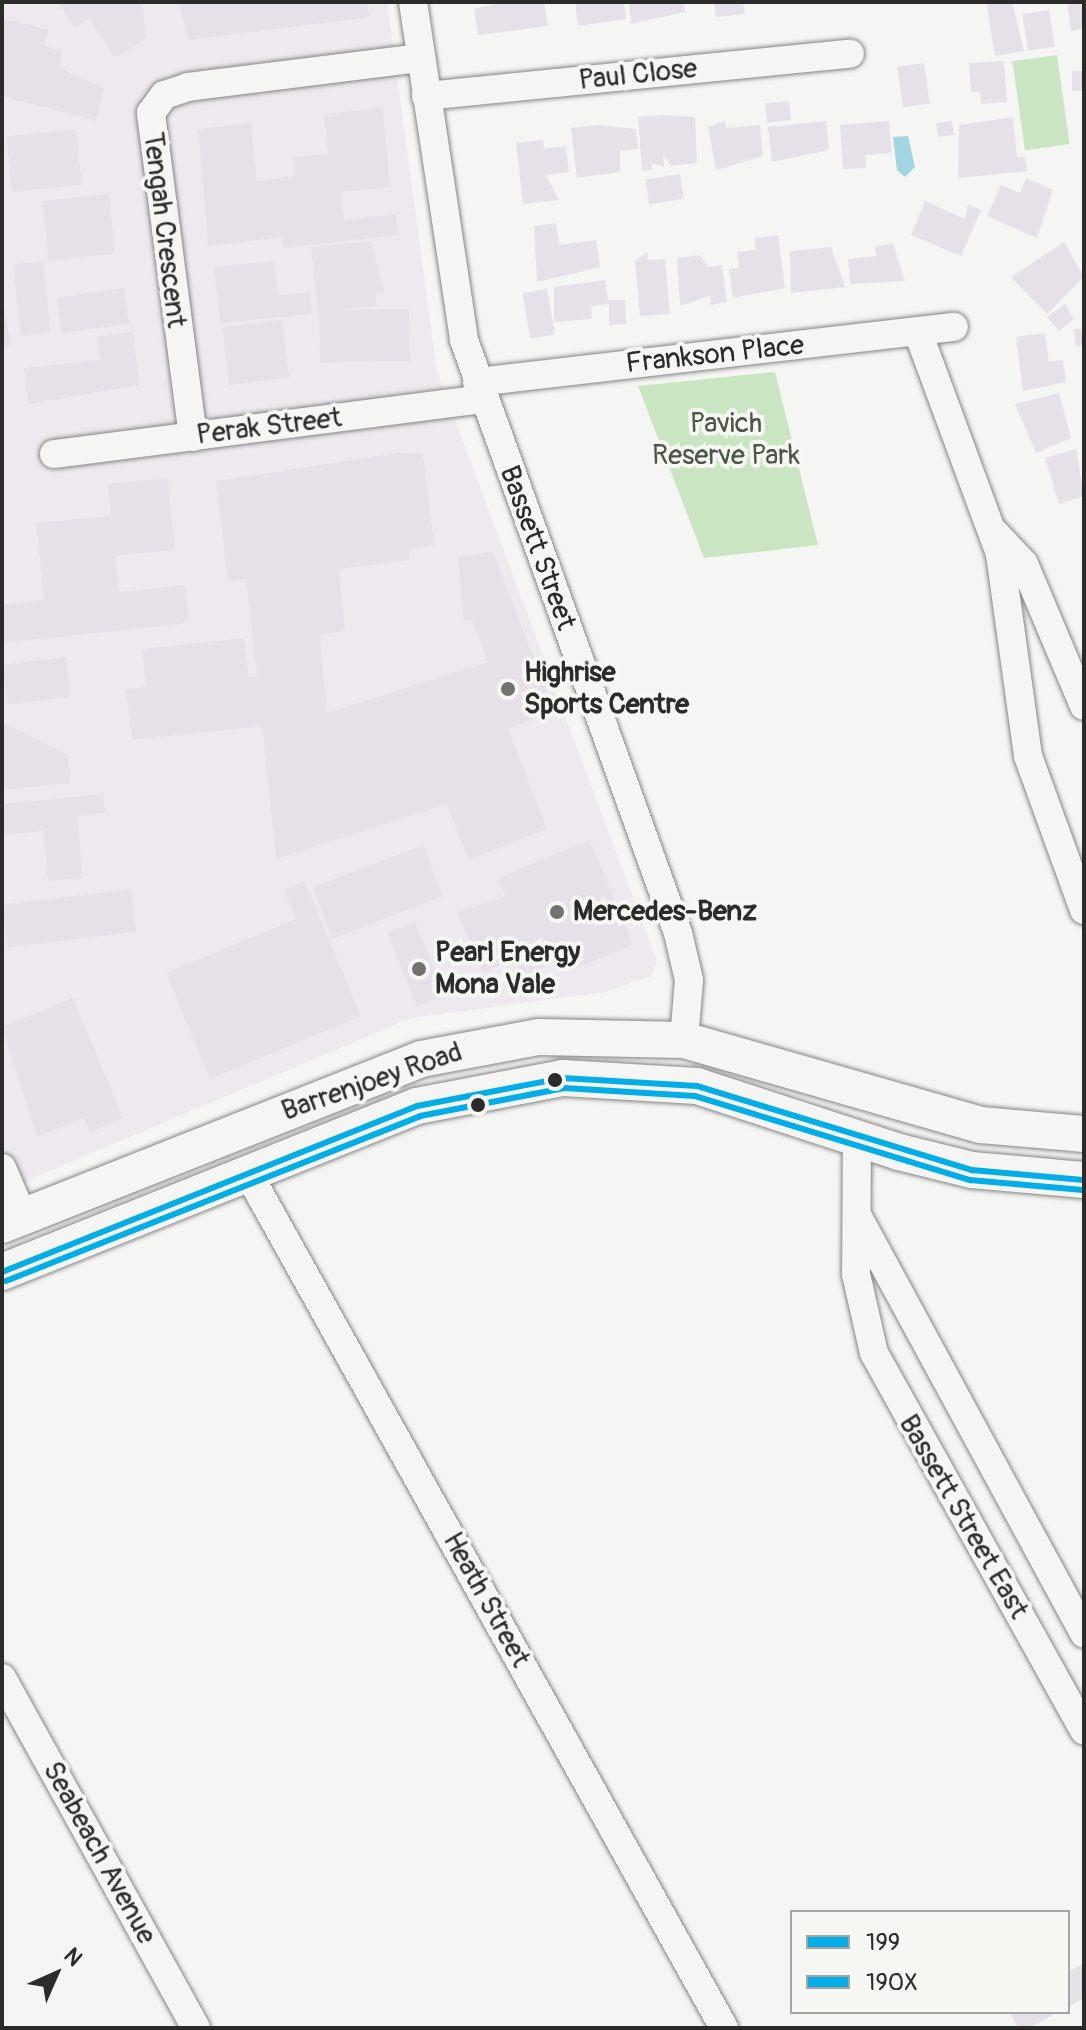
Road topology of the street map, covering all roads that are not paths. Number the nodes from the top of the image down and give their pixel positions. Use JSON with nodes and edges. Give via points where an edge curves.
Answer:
{"nodes":[{"id":1,"x":413,"y":2,"type":"edge"},
{"id":2,"x":850,"y":54,"type":"dead end"},
{"id":3,"x":421,"y":58,"type":"junction"},
{"id":4,"x":426,"y":96,"type":"junction"},
{"id":5,"x":954,"y":327,"type":"dead end"},
{"id":6,"x":919,"y":335,"type":"junction"},
{"id":7,"x":480,"y":391,"type":"junction"},
{"id":8,"x":193,"y":437,"type":"junction"},
{"id":9,"x":54,"y":454,"type":"dead end"},
{"id":10,"x":991,"y":530,"type":"junction"},
{"id":11,"x":1084,"y":706,"type":"edge"},
{"id":12,"x":1084,"y":910,"type":"edge"},
{"id":13,"x":684,"y":1040,"type":"junction"},
{"id":14,"x":676,"y":1082,"type":"junction"},
{"id":15,"x":882,"y":1097,"type":"junction"},
{"id":16,"x":1084,"y":1134,"type":"edge"},
{"id":17,"x":857,"y":1139,"type":"junction"},
{"id":18,"x":2,"y":1168,"type":"edge"},
{"id":19,"x":248,"y":1173,"type":"junction"},
{"id":20,"x":1084,"y":1180,"type":"edge"},
{"id":21,"x":858,"y":1216,"type":"junction"},
{"id":22,"x":12,"y":1221,"type":"edge"},
{"id":23,"x":2,"y":1272,"type":"edge"},
{"id":24,"x":898,"y":1289,"type":"junction"},
{"id":25,"x":859,"y":1295,"type":"junction"},
{"id":26,"x":1084,"y":1634,"type":"edge"},
{"id":27,"x":2,"y":1678,"type":"edge"},
{"id":28,"x":11,"y":1716,"type":"edge"},
{"id":29,"x":1084,"y":1731,"type":"edge"},
{"id":30,"x":196,"y":2028,"type":"edge"},
{"id":31,"x":724,"y":2028,"type":"edge"}],
"edges":[{"from":1,"to":3,"type":"street","name":"Bassett Street"},
{"from":2,"to":4,"type":"street","name":"Paul Close"},
{"from":3,"to":4,"type":"street","name":"Bassett Street"},
{"from":3,"to":8,"type":"street","name":"Tengah Crescent","via":[[188,87],[164,95],[151,113]]},
{"from":4,"to":7,"type":"street","name":"Bassett Street","via":[[464,340]]},
{"from":5,"to":6,"type":"street","name":"Frankson Place"},
{"from":6,"to":7,"type":"street","name":"Frankson Place"},
{"from":6,"to":10,"type":"street"},
{"from":7,"to":8,"type":"street","name":"Perak Street"},
{"from":7,"to":13,"type":"street","name":"Bassett Street","via":[[678,933],[689,980]]},
{"from":8,"to":9,"type":"street","name":"Perak Street"},
{"from":10,"to":11,"type":"street","via":[[1024,564]]},
{"from":10,"to":12,"type":"street","via":[[1028,756]]},
{"from":13,"to":14,"type":"main road","name":"Bassett Street"},
{"from":13,"to":15,"type":"main road","name":"Barrenjoey Road"},
{"from":13,"to":22,"type":"main road","name":"Barrenjoey Road","via":[[554,1036],[421,1059]]},
{"from":14,"to":17,"type":"main road","name":"Barrenjoey Road","via":[[769,1106]]},
{"from":14,"to":19,"type":"main road","name":"Barrenjoey Road","via":[[563,1078],[467,1092]]},
{"from":15,"to":16,"type":"main road","name":"Barrenjoey Road","via":[[981,1125]]},
{"from":15,"to":17,"type":"main road"},
{"from":17,"to":20,"type":"main road","name":"Barrenjoey Road","via":[[972,1170]]},
{"from":17,"to":21,"type":"street","name":"Bassett Street East"},
{"from":18,"to":22,"type":"street"},
{"from":19,"to":23,"type":"main road","name":"Barrenjoey Road"},
{"from":19,"to":31,"type":"street","name":"Heath Street"},
{"from":21,"to":24,"type":"street","name":"Bassett Street East"},
{"from":21,"to":25,"type":"street","name":"Bassett Street East"},
{"from":24,"to":25,"type":"street"},
{"from":24,"to":26,"type":"street","name":"Bassett Street East"},
{"from":25,"to":29,"type":"street","name":"Bassett Street East","via":[[898,1403]]},
{"from":27,"to":28,"type":"street","name":"Seabeach Avenue"},
{"from":28,"to":30,"type":"street","name":"Seabeach Avenue"}]}
